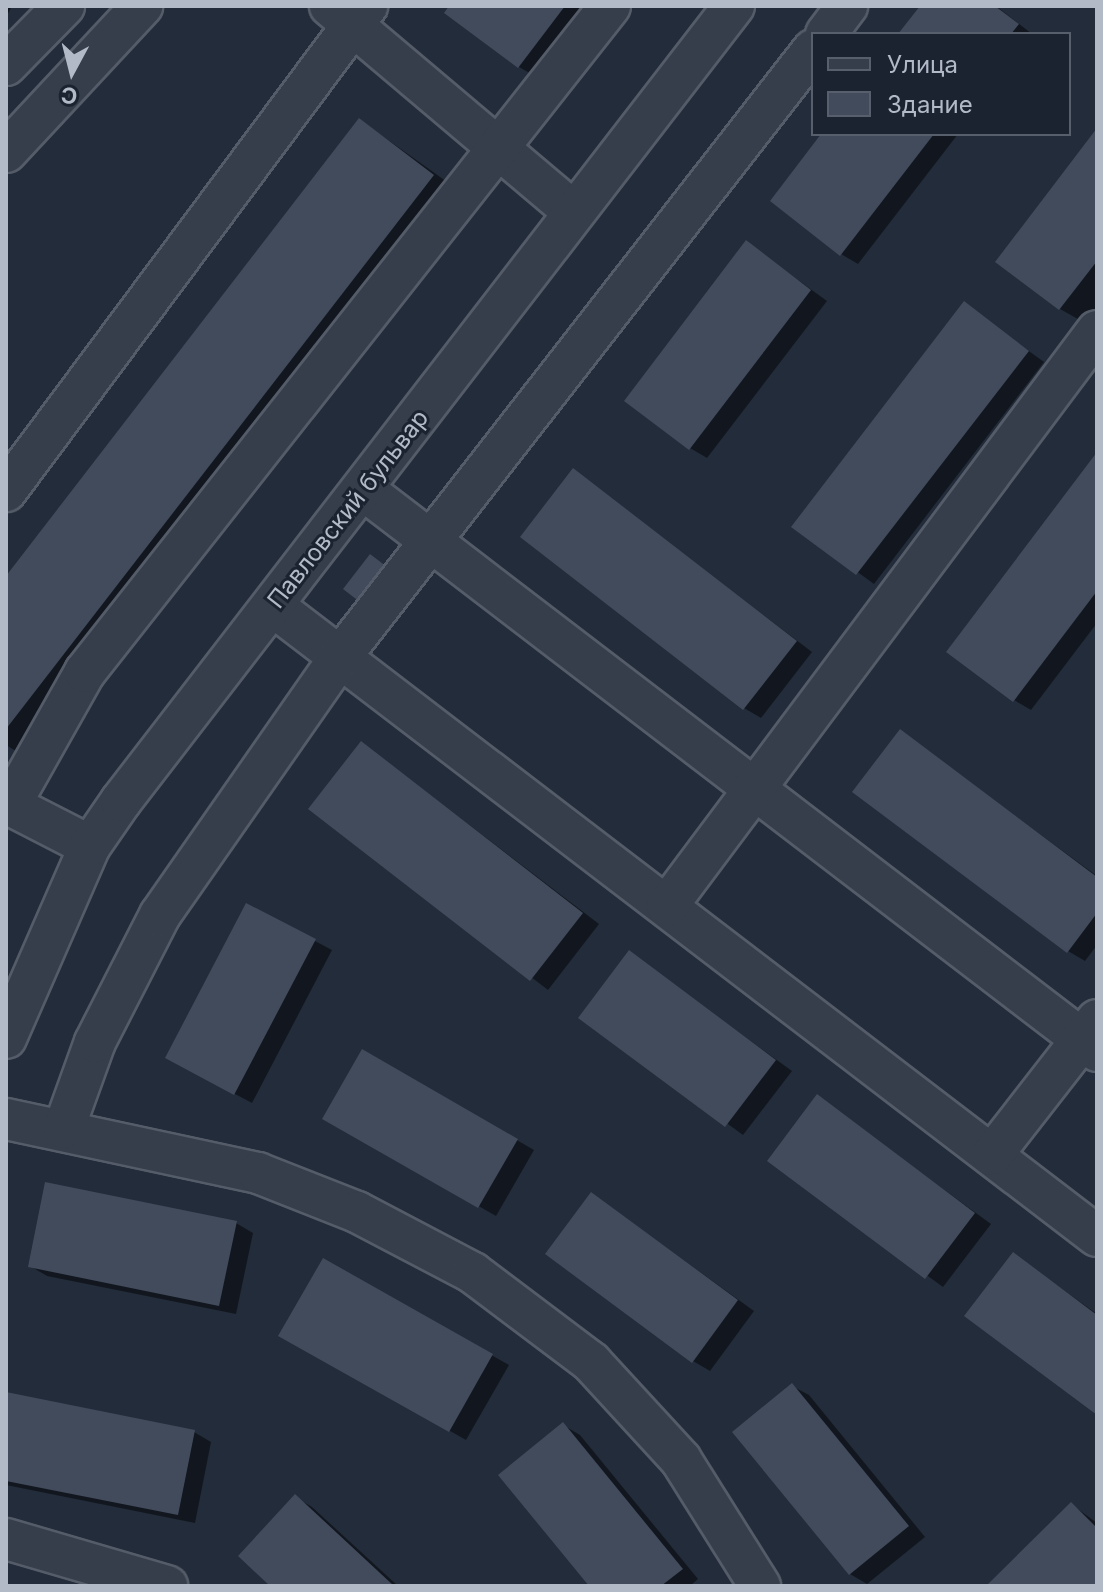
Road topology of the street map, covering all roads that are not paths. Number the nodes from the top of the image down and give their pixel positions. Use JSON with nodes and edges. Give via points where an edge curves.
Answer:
{"nodes":[{"id":1,"x":64,"y":6,"type":"edge"},
{"id":2,"x":142,"y":6,"type":"edge"},
{"id":3,"x":610,"y":6,"type":"edge"},
{"id":4,"x":734,"y":6,"type":"edge"},
{"id":5,"x":847,"y":6,"type":"edge"},
{"id":6,"x":350,"y":12,"type":"edge"},
{"id":7,"x":828,"y":32,"type":"edge"},
{"id":8,"x":811,"y":53,"type":"edge"},
{"id":9,"x":6,"y":65,"type":"edge"},
{"id":10,"x":500,"y":149,"type":"junction"},
{"id":11,"x":6,"y":152,"type":"edge"},
{"id":12,"x":574,"y":212,"type":"junction"},
{"id":13,"x":1097,"y":331,"type":"edge"},
{"id":14,"x":364,"y":490,"type":"junction"},
{"id":15,"x":6,"y":491,"type":"edge"},
{"id":16,"x":434,"y":542,"type":"junction"},
{"id":17,"x":273,"y":606,"type":"junction"},
{"id":18,"x":341,"y":656,"type":"junction"},
{"id":19,"x":755,"y":788,"type":"junction"},
{"id":20,"x":8,"y":804,"type":"edge"},
{"id":21,"x":90,"y":846,"type":"junction"},
{"id":22,"x":667,"y":906,"type":"junction"},
{"id":23,"x":1092,"y":1037,"type":"edge"},
{"id":24,"x":6,"y":1038,"type":"edge"},
{"id":25,"x":6,"y":1119,"type":"edge"},
{"id":26,"x":64,"y":1128,"type":"junction"},
{"id":27,"x":992,"y":1155,"type":"junction"},
{"id":28,"x":1097,"y":1236,"type":"edge"},
{"id":29,"x":6,"y":1539,"type":"edge"},
{"id":30,"x":167,"y":1586,"type":"edge"},
{"id":31,"x":760,"y":1586,"type":"edge"}],
"edges":[{"from":1,"to":9,"type":"street"},
{"from":2,"to":11,"type":"street"},
{"from":3,"to":10,"type":"street"},
{"from":4,"to":12,"type":"street","name":"Павловский бульвар"},
{"from":5,"to":7,"type":"street"},
{"from":6,"to":10,"type":"street"},
{"from":6,"to":15,"type":"street"},
{"from":8,"to":16,"type":"street"},
{"from":10,"to":12,"type":"street"},
{"from":10,"to":20,"type":"street","via":[[85,672]]},
{"from":12,"to":14,"type":"street","name":"Павловский бульвар"},
{"from":13,"to":19,"type":"street"},
{"from":14,"to":16,"type":"street"},
{"from":14,"to":17,"type":"street","name":"Павловский бульвар"},
{"from":16,"to":18,"type":"street"},
{"from":16,"to":19,"type":"street"},
{"from":17,"to":18,"type":"street"},
{"from":17,"to":21,"type":"street","name":"Павловский бульвар"},
{"from":18,"to":22,"type":"street"},
{"from":18,"to":26,"type":"street","via":[[160,915],[95,1042]]},
{"from":19,"to":22,"type":"street"},
{"from":19,"to":23,"type":"street"},
{"from":20,"to":21,"type":"street"},
{"from":21,"to":24,"type":"street","name":"Павловский бульвар"},
{"from":22,"to":27,"type":"street"},
{"from":23,"to":27,"type":"street"},
{"from":25,"to":26,"type":"street"},
{"from":26,"to":31,"type":"street","via":[[258,1173],[357,1212],[473,1273],[591,1362],[681,1460]]},
{"from":27,"to":28,"type":"street"},
{"from":29,"to":30,"type":"street"}]}
